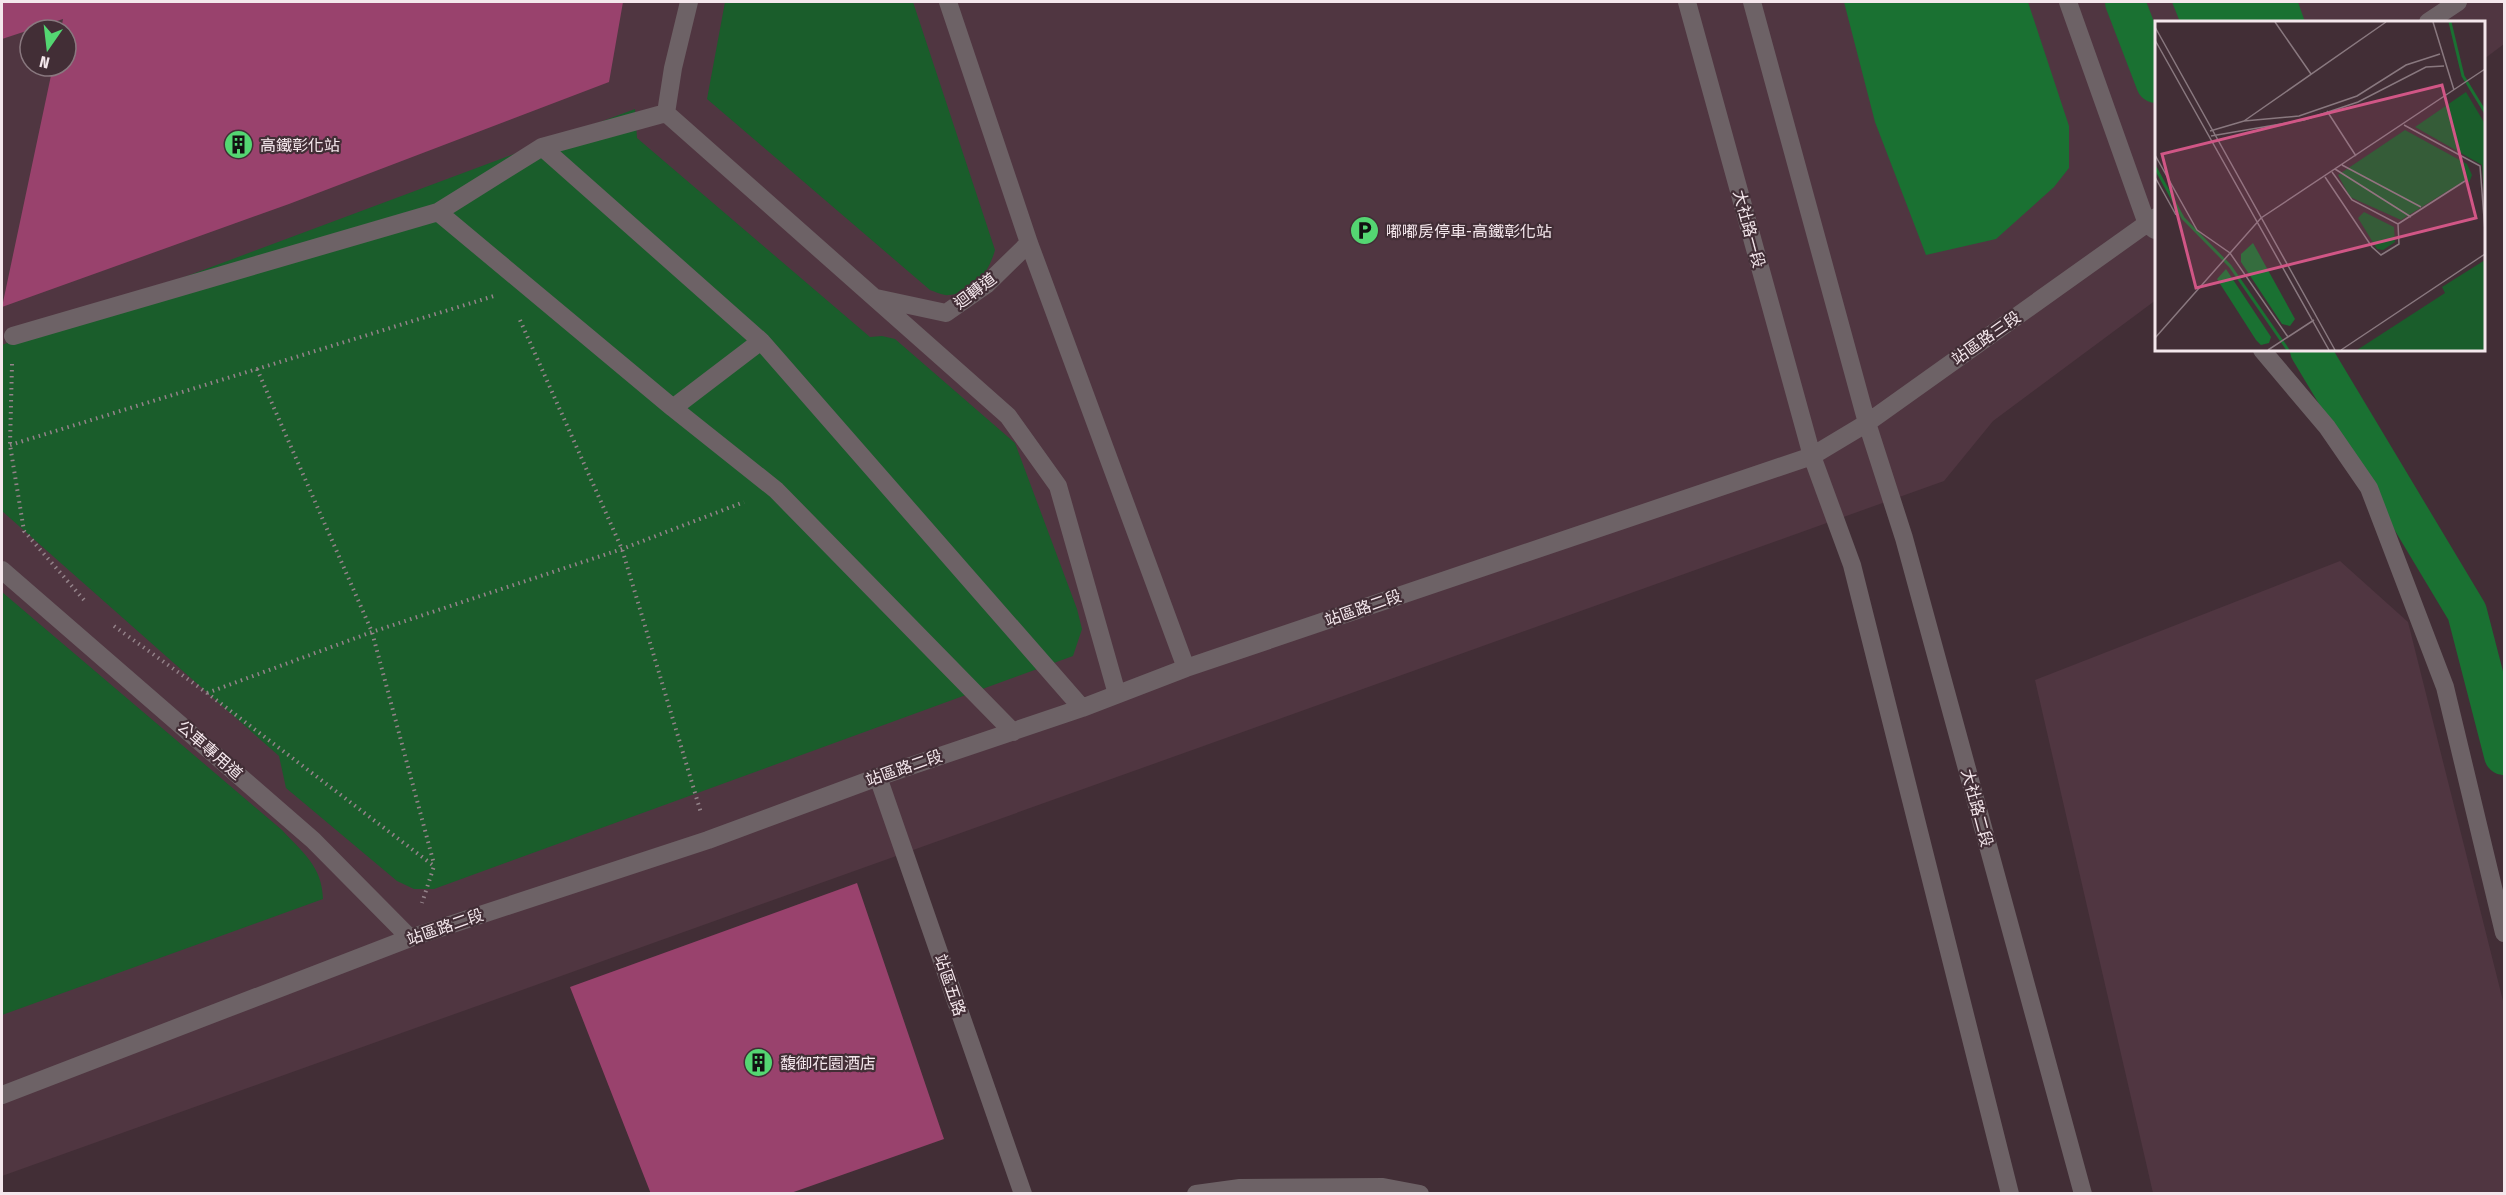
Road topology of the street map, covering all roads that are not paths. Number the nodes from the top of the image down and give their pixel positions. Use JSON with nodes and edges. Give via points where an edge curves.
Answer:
{"nodes":[{"id":1,"x":689,"y":2,"type":"edge"},
{"id":2,"x":948,"y":2,"type":"edge"},
{"id":3,"x":1687,"y":2,"type":"edge"},
{"id":4,"x":1752,"y":2,"type":"edge"},
{"id":5,"x":2068,"y":2,"type":"edge"},
{"id":6,"x":2458,"y":2,"type":"edge"},
{"id":7,"x":2430,"y":21,"type":"edge"},
{"id":8,"x":666,"y":113,"type":"junction"},
{"id":9,"x":542,"y":147,"type":"junction"},
{"id":10,"x":438,"y":212,"type":"junction"},
{"id":11,"x":2153,"y":224,"type":"edge"},
{"id":12,"x":1029,"y":243,"type":"junction"},
{"id":13,"x":874,"y":298,"type":"junction"},
{"id":14,"x":13,"y":336,"type":"road end"},
{"id":15,"x":761,"y":341,"type":"junction"},
{"id":16,"x":2263,"y":351,"type":"edge"},
{"id":17,"x":673,"y":408,"type":"junction"},
{"id":18,"x":1867,"y":423,"type":"junction"},
{"id":19,"x":1812,"y":456,"type":"junction"},
{"id":20,"x":2,"y":570,"type":"edge"},
{"id":21,"x":1186,"y":668,"type":"junction"},
{"id":22,"x":1117,"y":694,"type":"junction"},
{"id":23,"x":1082,"y":708,"type":"junction"},
{"id":24,"x":1013,"y":732,"type":"junction"},
{"id":25,"x":878,"y":777,"type":"junction"},
{"id":26,"x":2505,"y":933,"type":"edge"},
{"id":27,"x":410,"y":938,"type":"junction"},
{"id":28,"x":2,"y":1095,"type":"edge"},
{"id":29,"x":1023,"y":1194,"type":"edge"},
{"id":30,"x":1196,"y":1194,"type":"edge"},
{"id":31,"x":1420,"y":1194,"type":"edge"},
{"id":32,"x":2010,"y":1194,"type":"edge"},
{"id":33,"x":2082,"y":1194,"type":"edge"}],
"edges":[{"from":1,"to":8,"type":"street"},
{"from":2,"to":12,"type":"street"},
{"from":3,"to":19,"type":"street","name":"大社路一段"},
{"from":4,"to":18,"type":"street"},
{"from":5,"to":11,"type":"street"},
{"from":6,"to":7,"type":"street"},
{"from":8,"to":9,"type":"street"},
{"from":8,"to":13,"type":"street"},
{"from":9,"to":10,"type":"street"},
{"from":9,"to":15,"type":"street"},
{"from":10,"to":14,"type":"street"},
{"from":10,"to":17,"type":"street"},
{"from":11,"to":18,"type":"street","name":"站區路三段"},
{"from":12,"to":13,"type":"street","name":"迴轉道","via":[[986,285],[946,313]]},
{"from":12,"to":21,"type":"street"},
{"from":13,"to":22,"type":"street","via":[[1008,416],[1058,486]]},
{"from":15,"to":17,"type":"street"},
{"from":15,"to":23,"type":"street"},
{"from":16,"to":26,"type":"street","via":[[2327,427],[2369,488],[2445,687]]},
{"from":17,"to":24,"type":"street","via":[[776,490]]},
{"from":18,"to":19,"type":"street","name":"站區路三段"},
{"from":18,"to":33,"type":"street","name":"大社路二段","via":[[1904,538]]},
{"from":19,"to":21,"type":"street","name":"站區路二段"},
{"from":19,"to":32,"type":"street","via":[[1852,565]]},
{"from":20,"to":27,"type":"street","name":"公車專用道","via":[[313,840]]},
{"from":21,"to":22,"type":"street","name":"站區路二段"},
{"from":22,"to":23,"type":"street","name":"站區路二段"},
{"from":23,"to":24,"type":"street","name":"站區路二段"},
{"from":24,"to":25,"type":"street","name":"站區路二段"},
{"from":25,"to":27,"type":"street","name":"站區路二段","via":[[708,840]]},
{"from":25,"to":29,"type":"street","name":"站區五路"},
{"from":27,"to":28,"type":"street","name":"站區路二段"},
{"from":30,"to":31,"type":"street","via":[[1240,1188],[1383,1187]]}]}
